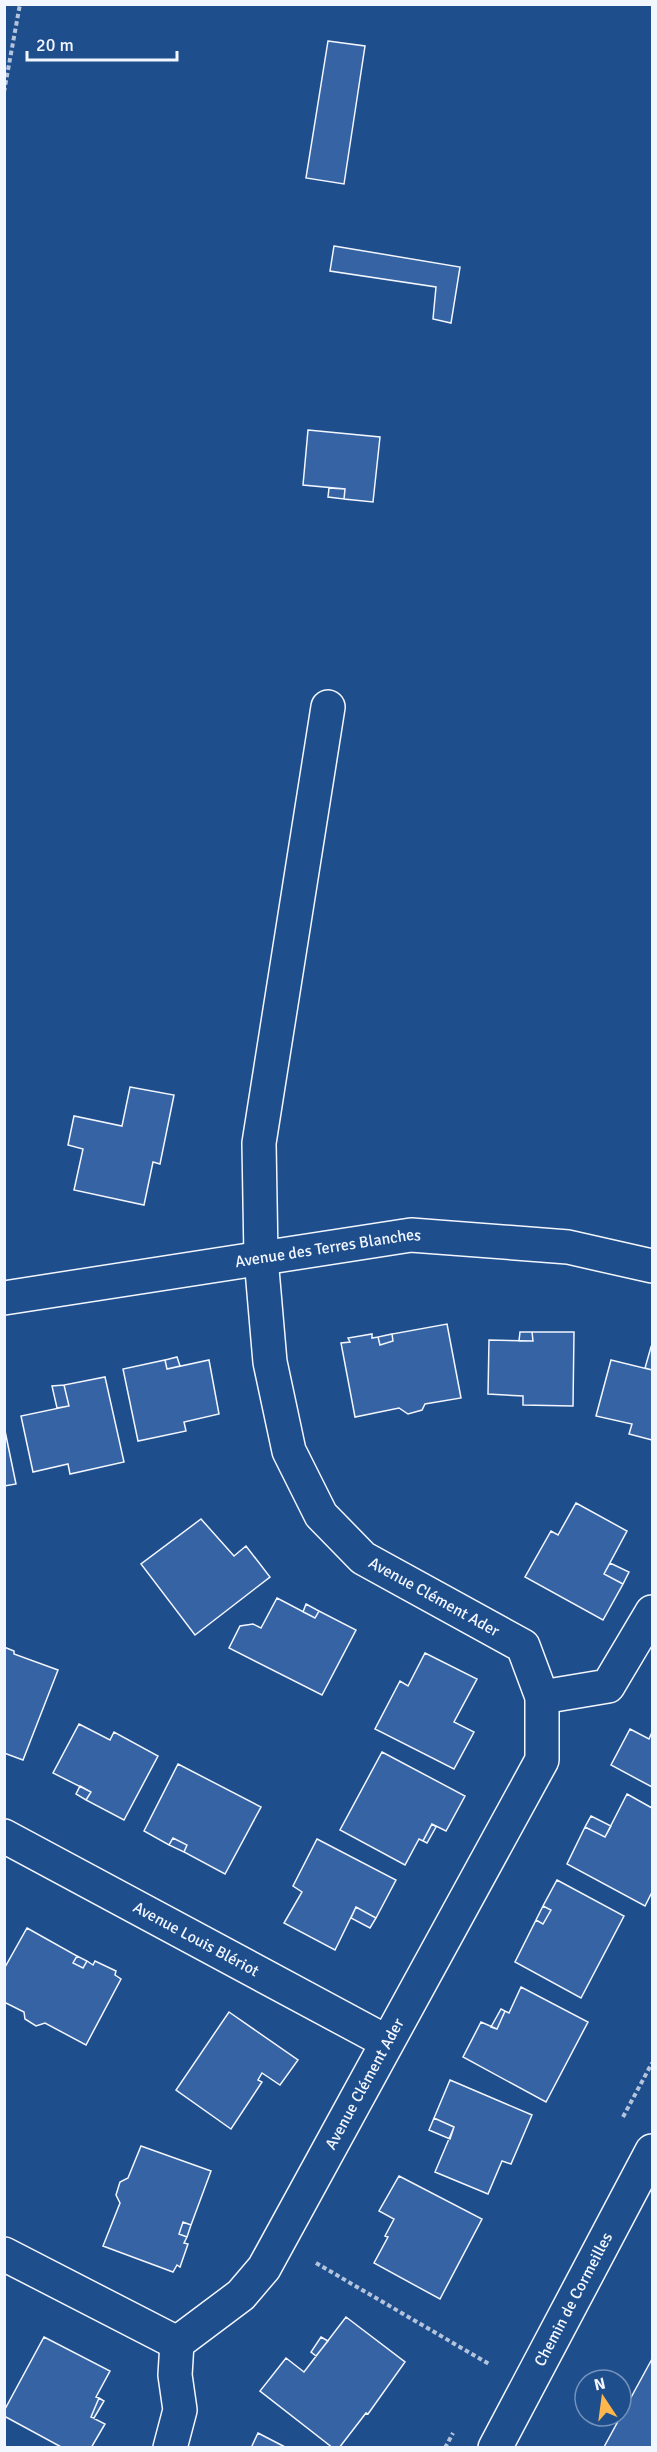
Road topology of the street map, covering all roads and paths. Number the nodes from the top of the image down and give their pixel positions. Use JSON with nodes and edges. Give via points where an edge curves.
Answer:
{"nodes":[{"id":1,"x":20,"y":4,"type":"edge"},
{"id":2,"x":4,"y":92,"type":"edge"},
{"id":3,"x":328,"y":707,"type":"dead end"},
{"id":4,"x":261,"y":1258,"type":"junction"},
{"id":5,"x":652,"y":1266,"type":"edge"},
{"id":6,"x":4,"y":1298,"type":"edge"},
{"id":7,"x":652,"y":1612,"type":"edge"},
{"id":8,"x":542,"y":1697,"type":"junction"},
{"id":9,"x":4,"y":1836,"type":"edge"},
{"id":10,"x":387,"y":2042,"type":"junction"},
{"id":11,"x":652,"y":2151,"type":"edge"},
{"id":12,"x":279,"y":2241,"type":"junction"},
{"id":13,"x":4,"y":2254,"type":"edge"},
{"id":14,"x":177,"y":2343,"type":"junction"},
{"id":15,"x":489,"y":2364,"type":"dead end"},
{"id":16,"x":170,"y":2448,"type":"edge"},
{"id":17,"x":495,"y":2448,"type":"edge"}],
"edges":[{"from":1,"to":2,"type":"path"},
{"from":3,"to":4,"type":"street","name":"Avenue Clément Ader","via":[[259,1143]]},
{"from":4,"to":5,"type":"street","name":"Avenue des Terres Blanches","via":[[411,1235],[568,1247]]},
{"from":4,"to":6,"type":"street","name":"Avenue des Terres Blanches"},
{"from":4,"to":8,"type":"street","name":"Avenue Clément Ader","via":[[270,1362],[289,1452],[321,1515],[363,1558],[523,1646]]},
{"from":7,"to":8,"type":"street","via":[[608,1686]]},
{"from":8,"to":10,"type":"street","name":"Avenue Clément Ader","via":[[542,1760]]},
{"from":9,"to":10,"type":"street","name":"Avenue Louis Blériot"},
{"from":10,"to":12,"type":"street","name":"Avenue Clément Ader"},
{"from":11,"to":17,"type":"street","name":"Chemin de Cormeilles"},
{"from":12,"to":14,"type":"street","name":"Avenue Clément Ader","via":[[264,2268],[241,2295]]},
{"from":12,"to":15,"type":"path"},
{"from":13,"to":14,"type":"street"},
{"from":14,"to":16,"type":"street","via":[[175,2375],[180,2410]]}]}
